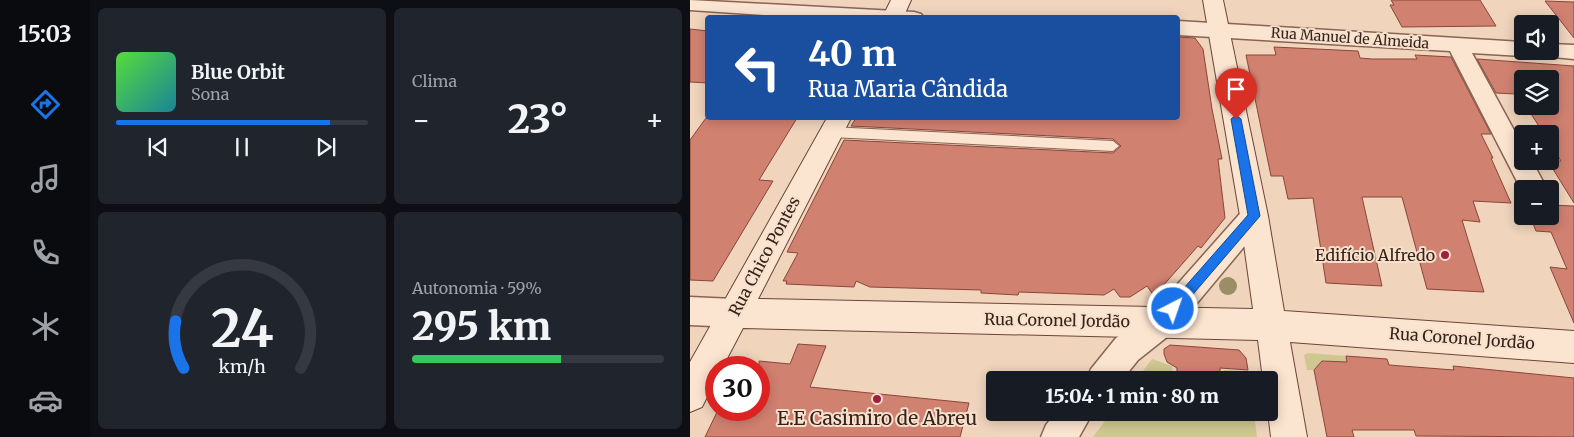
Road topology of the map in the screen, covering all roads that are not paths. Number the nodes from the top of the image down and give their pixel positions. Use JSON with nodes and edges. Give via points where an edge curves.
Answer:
{"nodes":[{"id":1,"x":1213,"y":0,"type":"edge"},
{"id":2,"x":690,"y":4,"type":"edge"},
{"id":3,"x":895,"y":11,"type":"edge"},
{"id":4,"x":1180,"y":28,"type":"edge"},
{"id":5,"x":1220,"y":30,"type":"junction"},
{"id":6,"x":1457,"y":45,"type":"junction"},
{"id":7,"x":1514,"y":49,"type":"edge"},
{"id":8,"x":1559,"y":51,"type":"edge"},
{"id":9,"x":1574,"y":52,"type":"edge"},
{"id":10,"x":835,"y":125,"type":"edge"},
{"id":11,"x":1113,"y":146,"type":"dead end"},
{"id":12,"x":1529,"y":180,"type":"edge"},
{"id":13,"x":1254,"y":216,"type":"junction"},
{"id":14,"x":690,"y":311,"type":"edge"},
{"id":15,"x":734,"y":313,"type":"junction"},
{"id":16,"x":1162,"y":323,"type":"junction"},
{"id":17,"x":1271,"y":325,"type":"junction"},
{"id":18,"x":1574,"y":346,"type":"edge"},
{"id":19,"x":1109,"y":371,"type":"edge"},
{"id":20,"x":690,"y":395,"type":"edge"},
{"id":21,"x":1070,"y":421,"type":"edge"},
{"id":22,"x":1058,"y":437,"type":"edge"},
{"id":23,"x":1289,"y":437,"type":"edge"}],
"edges":[{"from":1,"to":5,"type":"main road"},
{"from":2,"to":3,"type":"street"},
{"from":4,"to":5,"type":"street","name":"Rua Manuel de Almeida"},
{"from":5,"to":6,"type":"street","name":"Rua Manuel de Almeida"},
{"from":5,"to":13,"type":"main road"},
{"from":6,"to":7,"type":"street","name":"Rua Manuel de Almeida"},
{"from":6,"to":12,"type":"street"},
{"from":8,"to":9,"type":"street"},
{"from":10,"to":11,"type":"lane"},
{"from":10,"to":15,"type":"main road","name":"Rua Chico Pontes"},
{"from":13,"to":16,"type":"street"},
{"from":13,"to":17,"type":"main road"},
{"from":14,"to":15,"type":"street","name":"Rua Coronel Jordão"},
{"from":15,"to":16,"type":"main road","name":"Rua Coronel Jordão"},
{"from":15,"to":20,"type":"main road","name":"Rua Chico Pontes"},
{"from":16,"to":17,"type":"main road","name":"Rua Coronel Jordão"},
{"from":16,"to":19,"type":"street","via":[[1127,349]]},
{"from":17,"to":18,"type":"main road","name":"Rua Coronel Jordão"},
{"from":17,"to":23,"type":"main road"},
{"from":21,"to":22,"type":"street"}]}
